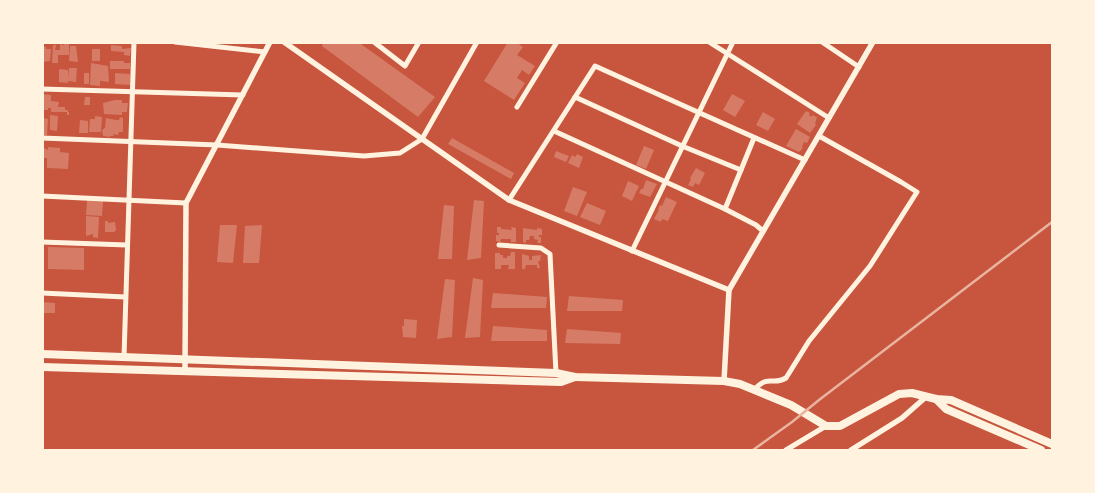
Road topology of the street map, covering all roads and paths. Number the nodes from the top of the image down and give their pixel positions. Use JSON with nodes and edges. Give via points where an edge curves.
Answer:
{"nodes":[{"id":1,"x":134,"y":42,"type":"edge"},
{"id":2,"x":175,"y":42,"type":"edge"},
{"id":3,"x":270,"y":42,"type":"edge"},
{"id":4,"x":284,"y":42,"type":"edge"},
{"id":5,"x":374,"y":42,"type":"edge"},
{"id":6,"x":419,"y":42,"type":"edge"},
{"id":7,"x":477,"y":42,"type":"edge"},
{"id":8,"x":557,"y":42,"type":"edge"},
{"id":9,"x":709,"y":42,"type":"edge"},
{"id":10,"x":733,"y":42,"type":"edge"},
{"id":11,"x":822,"y":42,"type":"edge"},
{"id":12,"x":873,"y":42,"type":"edge"},
{"id":13,"x":265,"y":52,"type":"junction"},
{"id":14,"x":727,"y":54,"type":"junction"},
{"id":15,"x":859,"y":67,"type":"junction"},
{"id":16,"x":42,"y":89,"type":"edge"},
{"id":17,"x":132,"y":92,"type":"junction"},
{"id":18,"x":243,"y":95,"type":"junction"},
{"id":19,"x":575,"y":97,"type":"junction"},
{"id":20,"x":518,"y":107,"type":"dead end"},
{"id":21,"x":698,"y":113,"type":"junction"},
{"id":22,"x":829,"y":118,"type":"junction"},
{"id":23,"x":554,"y":131,"type":"junction"},
{"id":24,"x":818,"y":136,"type":"junction"},
{"id":25,"x":42,"y":138,"type":"edge"},
{"id":26,"x":754,"y":138,"type":"junction"},
{"id":27,"x":422,"y":139,"type":"junction"},
{"id":28,"x":130,"y":142,"type":"junction"},
{"id":29,"x":217,"y":145,"type":"junction"},
{"id":30,"x":682,"y":146,"type":"junction"},
{"id":31,"x":804,"y":160,"type":"junction"},
{"id":32,"x":741,"y":170,"type":"junction"},
{"id":33,"x":665,"y":182,"type":"junction"},
{"id":34,"x":42,"y":196,"type":"edge"},
{"id":35,"x":128,"y":200,"type":"junction"},
{"id":36,"x":509,"y":200,"type":"junction"},
{"id":37,"x":186,"y":203,"type":"junction"},
{"id":38,"x":725,"y":209,"type":"junction"},
{"id":39,"x":763,"y":231,"type":"junction"},
{"id":40,"x":42,"y":242,"type":"edge"},
{"id":41,"x":127,"y":245,"type":"junction"},
{"id":42,"x":499,"y":245,"type":"dead end"},
{"id":43,"x":632,"y":251,"type":"junction"},
{"id":44,"x":729,"y":290,"type":"junction"},
{"id":45,"x":42,"y":293,"type":"edge"},
{"id":46,"x":125,"y":297,"type":"junction"},
{"id":47,"x":42,"y":354,"type":"edge"},
{"id":48,"x":124,"y":357,"type":"junction"},
{"id":49,"x":185,"y":360,"type":"junction"},
{"id":50,"x":42,"y":367,"type":"edge"},
{"id":51,"x":185,"y":371,"type":"junction"},
{"id":52,"x":556,"y":373,"type":"junction"},
{"id":53,"x":574,"y":377,"type":"junction"},
{"id":54,"x":724,"y":381,"type":"junction"},
{"id":55,"x":755,"y":389,"type":"junction"},
{"id":56,"x":926,"y":396,"type":"junction"},
{"id":57,"x":936,"y":399,"type":"junction"},
{"id":58,"x":826,"y":426,"type":"junction"},
{"id":59,"x":1052,"y":444,"type":"edge"},
{"id":60,"x":786,"y":450,"type":"edge"},
{"id":61,"x":851,"y":450,"type":"edge"},
{"id":62,"x":1041,"y":450,"type":"edge"}],
"edges":[{"from":1,"to":17,"type":"street"},
{"from":2,"to":13,"type":"street"},
{"from":3,"to":13,"type":"street"},
{"from":4,"to":27,"type":"street"},
{"from":5,"to":6,"type":"street","via":[[406,66]]},
{"from":7,"to":27,"type":"street"},
{"from":8,"to":20,"type":"street"},
{"from":9,"to":14,"type":"street"},
{"from":10,"to":14,"type":"street"},
{"from":11,"to":15,"type":"street"},
{"from":12,"to":15,"type":"street"},
{"from":13,"to":18,"type":"street"},
{"from":14,"to":21,"type":"street"},
{"from":14,"to":22,"type":"street"},
{"from":15,"to":22,"type":"street"},
{"from":16,"to":17,"type":"street"},
{"from":17,"to":18,"type":"street"},
{"from":17,"to":28,"type":"street"},
{"from":18,"to":29,"type":"street"},
{"from":19,"to":21,"type":"street","via":[[595,66]]},
{"from":19,"to":23,"type":"street"},
{"from":19,"to":30,"type":"street"},
{"from":21,"to":26,"type":"street"},
{"from":21,"to":30,"type":"street"},
{"from":22,"to":24,"type":"street"},
{"from":23,"to":33,"type":"street"},
{"from":23,"to":36,"type":"street"},
{"from":24,"to":31,"type":"street"},
{"from":24,"to":55,"type":"street","via":[[917,192],[870,266],[810,341],[786,378],[766,380]]},
{"from":25,"to":28,"type":"street"},
{"from":26,"to":31,"type":"street"},
{"from":26,"to":32,"type":"street"},
{"from":27,"to":29,"type":"street","via":[[400,153],[364,156]]},
{"from":27,"to":36,"type":"street"},
{"from":28,"to":29,"type":"street"},
{"from":28,"to":35,"type":"street"},
{"from":29,"to":37,"type":"street"},
{"from":30,"to":32,"type":"street"},
{"from":30,"to":33,"type":"street"},
{"from":31,"to":39,"type":"street"},
{"from":32,"to":38,"type":"street"},
{"from":33,"to":38,"type":"street"},
{"from":33,"to":43,"type":"street"},
{"from":34,"to":35,"type":"street"},
{"from":35,"to":37,"type":"street"},
{"from":35,"to":41,"type":"street"},
{"from":36,"to":43,"type":"street"},
{"from":37,"to":49,"type":"street"},
{"from":38,"to":39,"type":"street"},
{"from":39,"to":44,"type":"street"},
{"from":40,"to":41,"type":"street"},
{"from":41,"to":46,"type":"street"},
{"from":42,"to":52,"type":"street","via":[[541,248],[550,254]]},
{"from":43,"to":44,"type":"street"},
{"from":44,"to":54,"type":"street"},
{"from":45,"to":46,"type":"street"},
{"from":46,"to":48,"type":"street"},
{"from":47,"to":48,"type":"main road"},
{"from":48,"to":49,"type":"main road"},
{"from":49,"to":51,"type":"street"},
{"from":49,"to":52,"type":"main road"},
{"from":50,"to":51,"type":"main road"},
{"from":51,"to":53,"type":"main road","via":[[561,382]]},
{"from":52,"to":53,"type":"main road"},
{"from":53,"to":54,"type":"main road"},
{"from":54,"to":55,"type":"main road"},
{"from":55,"to":58,"type":"main road"},
{"from":56,"to":57,"type":"main road"},
{"from":56,"to":58,"type":"main road","via":[[912,392],[899,394],[840,426]]},
{"from":56,"to":61,"type":"street","via":[[902,418]]},
{"from":57,"to":59,"type":"main road","via":[[951,400]]},
{"from":57,"to":62,"type":"main road","via":[[946,409]]},
{"from":58,"to":60,"type":"street"}]}
